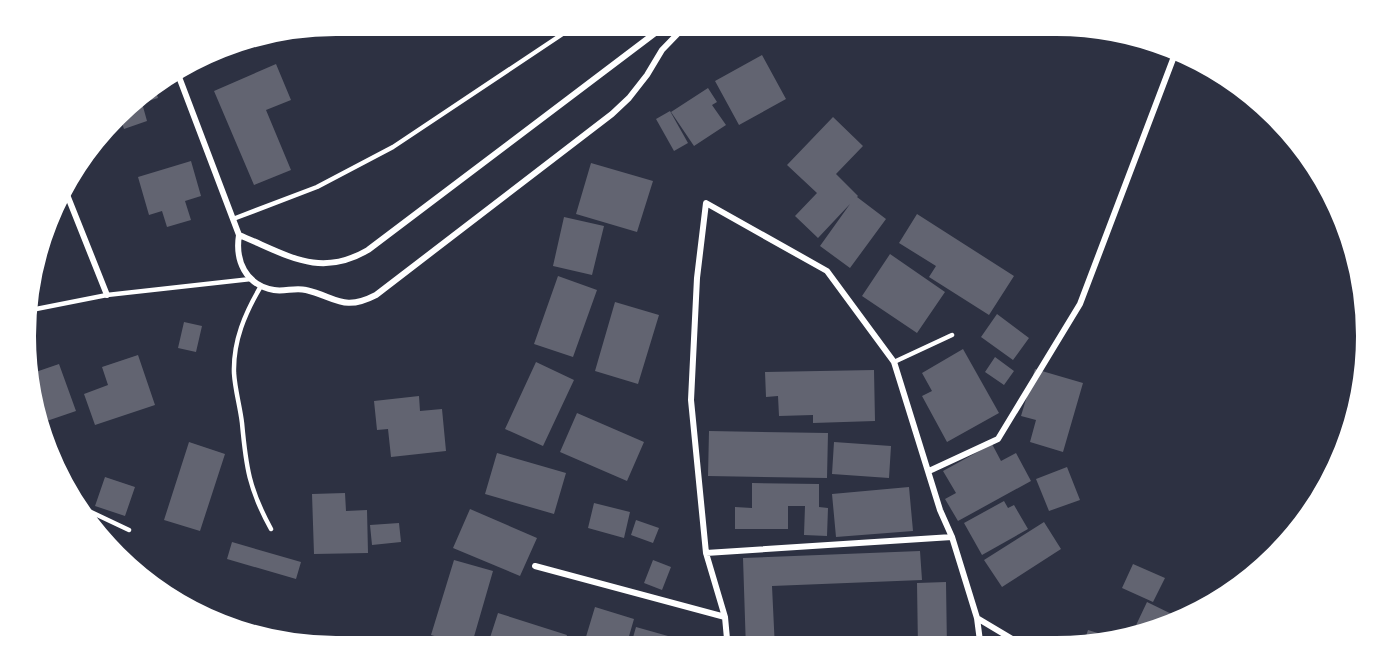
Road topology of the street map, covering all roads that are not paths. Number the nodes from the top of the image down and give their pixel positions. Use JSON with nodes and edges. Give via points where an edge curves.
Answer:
{"nodes":[{"id":1,"x":566,"y":32,"type":"edge"},
{"id":2,"x":656,"y":32,"type":"edge"},
{"id":3,"x":679,"y":32,"type":"edge"},
{"id":4,"x":1174,"y":56,"type":"edge"},
{"id":5,"x":178,"y":76,"type":"edge"},
{"id":6,"x":67,"y":194,"type":"edge"},
{"id":7,"x":233,"y":219,"type":"junction"},
{"id":8,"x":239,"y":234,"type":"junction"},
{"id":9,"x":251,"y":279,"type":"junction"},
{"id":10,"x":261,"y":286,"type":"junction"},
{"id":11,"x":107,"y":295,"type":"junction"},
{"id":12,"x":33,"y":310,"type":"edge"},
{"id":13,"x":952,"y":335,"type":"dead end"},
{"id":14,"x":894,"y":362,"type":"junction"},
{"id":15,"x":929,"y":471,"type":"junction"},
{"id":16,"x":86,"y":510,"type":"edge"},
{"id":17,"x":272,"y":529,"type":"dead end"},
{"id":18,"x":129,"y":530,"type":"dead end"},
{"id":19,"x":952,"y":537,"type":"junction"},
{"id":20,"x":706,"y":553,"type":"junction"},
{"id":21,"x":535,"y":566,"type":"dead end"},
{"id":22,"x":725,"y":617,"type":"junction"},
{"id":23,"x":977,"y":618,"type":"junction"},
{"id":24,"x":727,"y":640,"type":"edge"},
{"id":25,"x":980,"y":640,"type":"edge"},
{"id":26,"x":1015,"y":640,"type":"edge"}],
"edges":[{"from":1,"to":7,"type":"lane","via":[[393,147],[317,187]]},
{"from":2,"to":8,"type":"street","via":[[355,258],[340,263],[308,262]]},
{"from":3,"to":10,"type":"street","via":[[612,114],[376,296],[340,303],[305,289],[273,290]]},
{"from":4,"to":15,"type":"street","via":[[1080,304],[998,439]]},
{"from":5,"to":7,"type":"street"},
{"from":6,"to":11,"type":"street"},
{"from":7,"to":8,"type":"street"},
{"from":8,"to":9,"type":"street","via":[[238,259]]},
{"from":9,"to":10,"type":"street"},
{"from":9,"to":11,"type":"lane"},
{"from":10,"to":17,"type":"lane","via":[[237,340],[234,372],[248,476]]},
{"from":11,"to":12,"type":"lane"},
{"from":13,"to":14,"type":"lane"},
{"from":14,"to":15,"type":"street"},
{"from":14,"to":20,"type":"street","via":[[827,271],[706,203],[697,278],[691,400]]},
{"from":15,"to":19,"type":"street"},
{"from":16,"to":18,"type":"lane"},
{"from":19,"to":20,"type":"street"},
{"from":19,"to":23,"type":"street"},
{"from":20,"to":22,"type":"street"},
{"from":21,"to":22,"type":"street"},
{"from":22,"to":24,"type":"street"},
{"from":23,"to":25,"type":"street"},
{"from":23,"to":26,"type":"street"}]}
